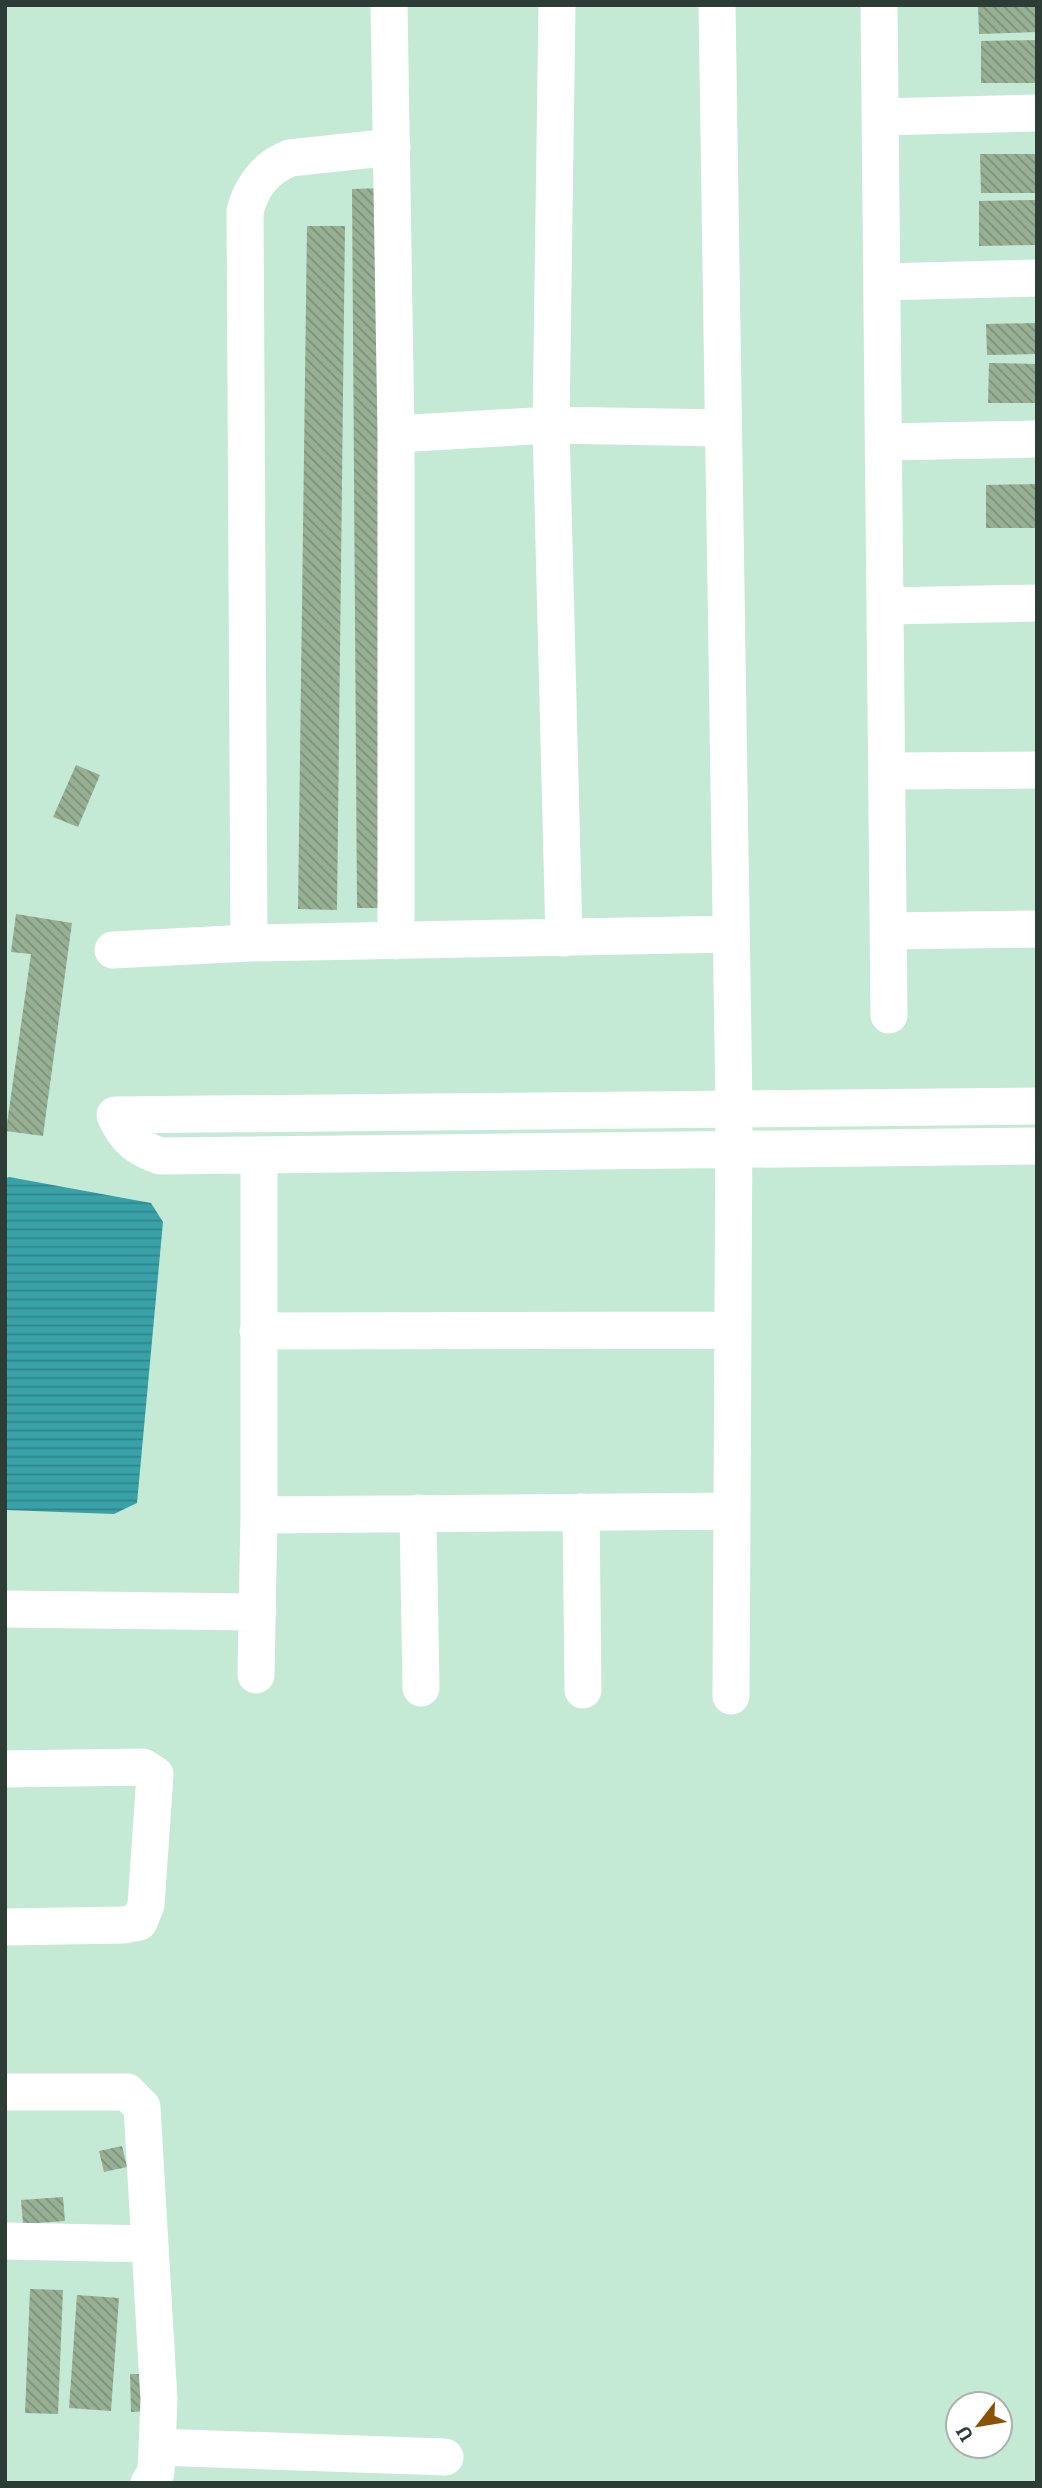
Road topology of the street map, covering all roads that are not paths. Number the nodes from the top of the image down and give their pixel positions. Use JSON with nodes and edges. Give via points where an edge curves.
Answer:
{"nodes":[{"id":1,"x":389,"y":5,"type":"edge"},
{"id":2,"x":557,"y":5,"type":"edge"},
{"id":3,"x":717,"y":5,"type":"edge"},
{"id":4,"x":879,"y":5,"type":"edge"},
{"id":5,"x":1037,"y":113,"type":"edge"},
{"id":6,"x":880,"y":117,"type":"junction"},
{"id":7,"x":392,"y":147,"type":"junction"},
{"id":8,"x":1037,"y":278,"type":"edge"},
{"id":9,"x":882,"y":282,"type":"junction"},
{"id":10,"x":551,"y":425,"type":"junction"},
{"id":11,"x":722,"y":428,"type":"junction"},
{"id":12,"x":396,"y":434,"type":"junction"},
{"id":13,"x":1037,"y":439,"type":"edge"},
{"id":14,"x":884,"y":442,"type":"junction"},
{"id":15,"x":1037,"y":603,"type":"edge"},
{"id":16,"x":885,"y":606,"type":"junction"},
{"id":17,"x":1037,"y":770,"type":"edge"},
{"id":18,"x":887,"y":771,"type":"junction"},
{"id":19,"x":1037,"y":929,"type":"edge"},
{"id":20,"x":888,"y":931,"type":"junction"},
{"id":21,"x":731,"y":934,"type":"junction"},
{"id":22,"x":564,"y":937,"type":"junction"},
{"id":23,"x":396,"y":941,"type":"junction"},
{"id":24,"x":249,"y":943,"type":"junction"},
{"id":25,"x":113,"y":950,"type":"dead end"},
{"id":26,"x":889,"y":1015,"type":"dead end"},
{"id":27,"x":1037,"y":1106,"type":"edge"},
{"id":28,"x":734,"y":1110,"type":"junction"},
{"id":29,"x":1037,"y":1146,"type":"edge"},
{"id":30,"x":734,"y":1150,"type":"junction"},
{"id":31,"x":258,"y":1156,"type":"junction"},
{"id":32,"x":733,"y":1330,"type":"junction"},
{"id":33,"x":258,"y":1331,"type":"junction"},
{"id":34,"x":732,"y":1511,"type":"junction"},
{"id":35,"x":581,"y":1512,"type":"junction"},
{"id":36,"x":418,"y":1513,"type":"junction"},
{"id":37,"x":259,"y":1516,"type":"junction"},
{"id":38,"x":5,"y":1609,"type":"edge"},
{"id":39,"x":258,"y":1612,"type":"junction"},
{"id":40,"x":256,"y":1675,"type":"dead end"},
{"id":41,"x":421,"y":1689,"type":"dead end"},
{"id":42,"x":583,"y":1690,"type":"dead end"},
{"id":43,"x":731,"y":1696,"type":"dead end"},
{"id":44,"x":5,"y":1769,"type":"edge"},
{"id":45,"x":5,"y":1927,"type":"edge"},
{"id":46,"x":5,"y":2092,"type":"edge"},
{"id":47,"x":5,"y":2241,"type":"edge"},
{"id":48,"x":150,"y":2244,"type":"junction"},
{"id":49,"x":157,"y":2447,"type":"junction"},
{"id":50,"x":445,"y":2457,"type":"dead end"},
{"id":51,"x":374,"y":2469,"type":"edge"},
{"id":52,"x":149,"y":2483,"type":"edge"}],
"edges":[{"from":1,"to":7,"type":"street"},
{"from":2,"to":10,"type":"street"},
{"from":3,"to":11,"type":"street"},
{"from":4,"to":6,"type":"street"},
{"from":5,"to":6,"type":"street"},
{"from":6,"to":9,"type":"street"},
{"from":7,"to":12,"type":"street"},
{"from":7,"to":24,"type":"street","via":[[277,163],[255,186],[245,211]]},
{"from":8,"to":9,"type":"street"},
{"from":9,"to":14,"type":"street"},
{"from":10,"to":11,"type":"street"},
{"from":10,"to":12,"type":"street"},
{"from":10,"to":22,"type":"street"},
{"from":11,"to":21,"type":"street"},
{"from":12,"to":23,"type":"street"},
{"from":13,"to":14,"type":"street"},
{"from":14,"to":16,"type":"street"},
{"from":15,"to":16,"type":"street"},
{"from":16,"to":18,"type":"street"},
{"from":17,"to":18,"type":"street"},
{"from":18,"to":20,"type":"street"},
{"from":19,"to":20,"type":"street"},
{"from":20,"to":26,"type":"street"},
{"from":21,"to":22,"type":"street"},
{"from":21,"to":28,"type":"street"},
{"from":22,"to":23,"type":"street"},
{"from":23,"to":24,"type":"street"},
{"from":24,"to":25,"type":"street"},
{"from":27,"to":28,"type":"street"},
{"from":28,"to":30,"type":"street"},
{"from":28,"to":31,"type":"street","via":[[116,1115],[131,1141],[160,1156]]},
{"from":29,"to":30,"type":"street"},
{"from":30,"to":31,"type":"street"},
{"from":30,"to":32,"type":"street"},
{"from":31,"to":33,"type":"street"},
{"from":32,"to":33,"type":"street"},
{"from":32,"to":34,"type":"street"},
{"from":33,"to":37,"type":"street"},
{"from":34,"to":35,"type":"street"},
{"from":34,"to":43,"type":"street"},
{"from":35,"to":36,"type":"street"},
{"from":35,"to":42,"type":"street"},
{"from":36,"to":37,"type":"street"},
{"from":36,"to":41,"type":"street"},
{"from":37,"to":39,"type":"street"},
{"from":38,"to":39,"type":"street"},
{"from":39,"to":40,"type":"street"},
{"from":44,"to":45,"type":"street","via":[[143,1766],[155,1775],[146,1905],[139,1922]]},
{"from":46,"to":48,"type":"street","via":[[127,2092],[142,2107]]},
{"from":47,"to":48,"type":"street"},
{"from":48,"to":49,"type":"street","via":[[159,2400]]},
{"from":49,"to":51,"type":"street"},
{"from":49,"to":52,"type":"street","via":[[156,2472]]},
{"from":50,"to":51,"type":"street"}]}
